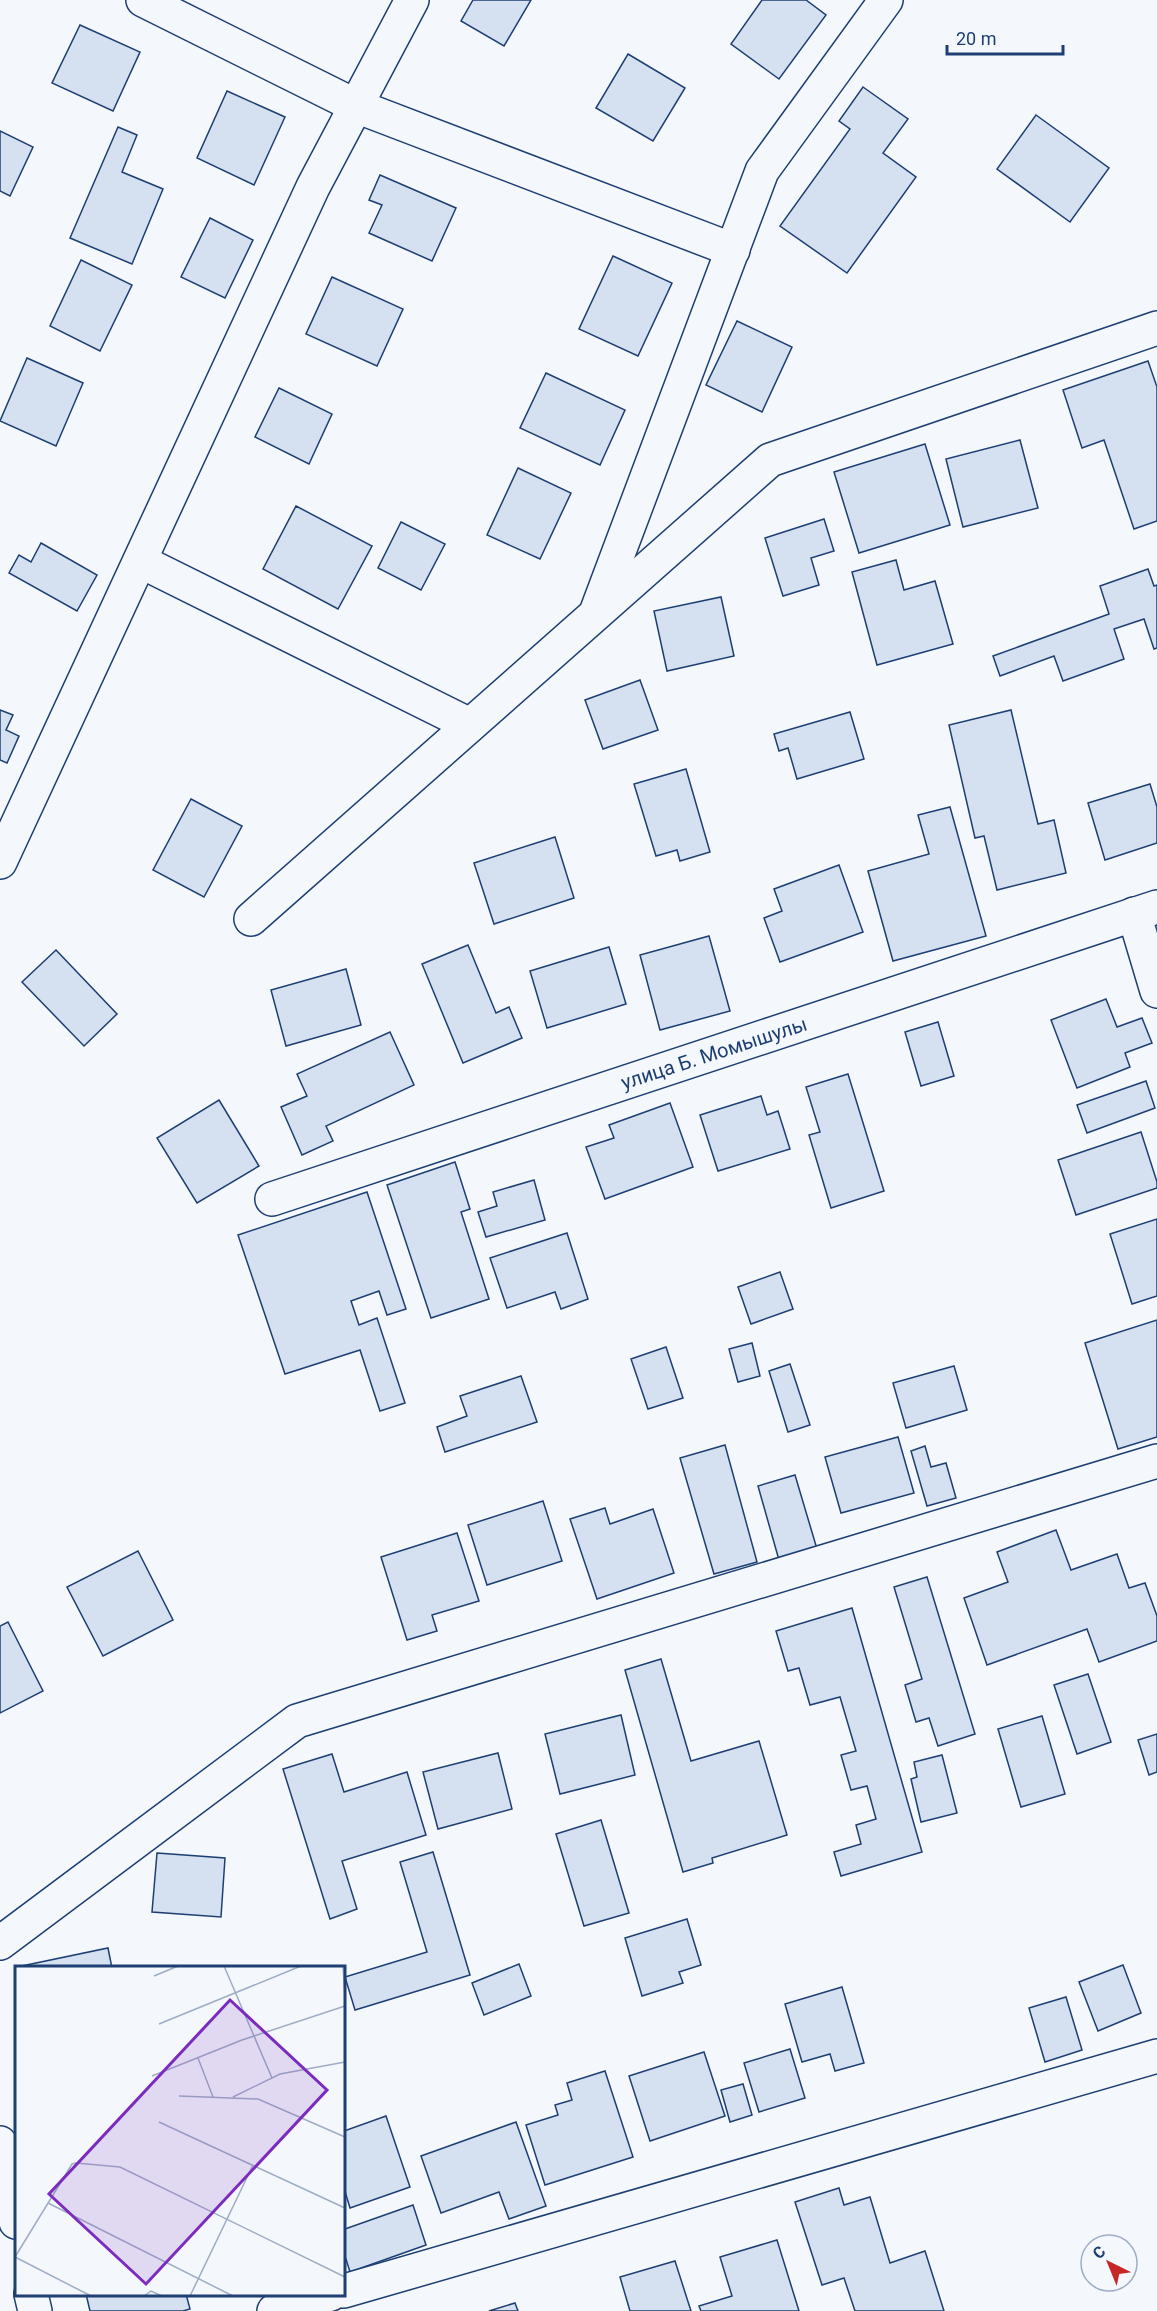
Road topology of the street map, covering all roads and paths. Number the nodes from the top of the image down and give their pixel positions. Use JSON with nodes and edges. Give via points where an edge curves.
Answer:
{"nodes":[{"id":1,"x":143,"y":0,"type":"edge"},
{"id":2,"x":412,"y":0,"type":"edge"},
{"id":3,"x":886,"y":0,"type":"edge"},
{"id":4,"x":356,"y":105,"type":"junction"},
{"id":5,"x":732,"y":250,"type":"junction"},
{"id":6,"x":1157,"y":328,"type":"edge"},
{"id":7,"x":140,"y":561,"type":"junction"},
{"id":8,"x":595,"y":614,"type":"junction"},
{"id":9,"x":470,"y":725,"type":"junction"},
{"id":10,"x":0,"y":862,"type":"edge"},
{"id":11,"x":1146,"y":911,"type":"edge"},
{"id":12,"x":250,"y":919,"type":"dead end"},
{"id":13,"x":1157,"y":991,"type":"edge"},
{"id":14,"x":272,"y":1199,"type":"dead end"},
{"id":15,"x":1157,"y":1461,"type":"edge"},
{"id":16,"x":0,"y":1943,"type":"edge"},
{"id":17,"x":1157,"y":2056,"type":"edge"},
{"id":18,"x":0,"y":2143,"type":"edge"},
{"id":19,"x":15,"y":2217,"type":"edge"},
{"id":20,"x":345,"y":2291,"type":"edge"},
{"id":21,"x":32,"y":2296,"type":"edge"},
{"id":22,"x":327,"y":2296,"type":"edge"},
{"id":23,"x":35,"y":2311,"type":"edge"},
{"id":24,"x":274,"y":2311,"type":"edge"}],
"edges":[{"from":1,"to":4,"type":"street"},
{"from":2,"to":4,"type":"street"},
{"from":3,"to":5,"type":"street","via":[[762,171]]},
{"from":4,"to":5,"type":"street"},
{"from":4,"to":7,"type":"street","via":[[313,187]]},
{"from":5,"to":8,"type":"street"},
{"from":6,"to":8,"type":"street","via":[[770,460]]},
{"from":7,"to":9,"type":"street"},
{"from":7,"to":10,"type":"street"},
{"from":8,"to":9,"type":"street"},
{"from":9,"to":12,"type":"street"},
{"from":11,"to":13,"type":"street"},
{"from":11,"to":14,"type":"street","name":"улица Б. Момышулы"},
{"from":15,"to":16,"type":"street","via":[[297,1721]]},
{"from":17,"to":20,"type":"street"},
{"from":18,"to":19,"type":"street"},
{"from":21,"to":23,"type":"street"},
{"from":22,"to":24,"type":"street"}]}
